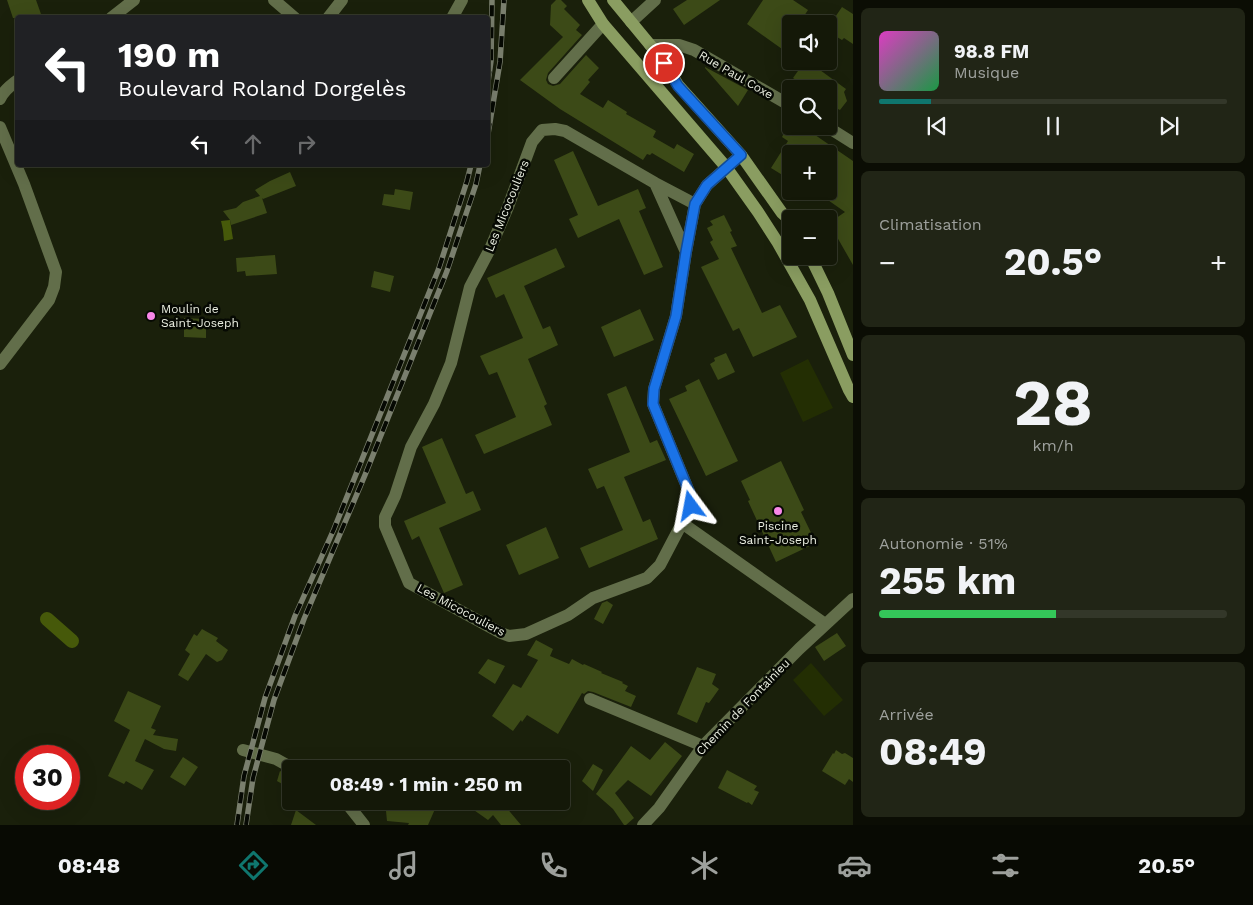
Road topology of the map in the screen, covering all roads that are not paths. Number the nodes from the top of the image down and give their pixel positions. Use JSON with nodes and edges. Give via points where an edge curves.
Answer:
{"nodes":[{"id":1,"x":134,"y":0,"type":"edge"},
{"id":2,"x":274,"y":0,"type":"edge"},
{"id":3,"x":342,"y":0,"type":"edge"},
{"id":4,"x":462,"y":0,"type":"edge"},
{"id":5,"x":588,"y":0,"type":"edge"},
{"id":6,"x":613,"y":0,"type":"edge"},
{"id":7,"x":655,"y":0,"type":"edge"},
{"id":8,"x":114,"y":15,"type":"edge"},
{"id":9,"x":292,"y":15,"type":"edge"},
{"id":10,"x":330,"y":15,"type":"edge"},
{"id":11,"x":454,"y":15,"type":"edge"},
{"id":12,"x":631,"y":22,"type":"junction"},
{"id":13,"x":603,"y":24,"type":"junction"},
{"id":14,"x":650,"y":45,"type":"junction"},
{"id":15,"x":554,"y":78,"type":"dead end"},
{"id":16,"x":15,"y":82,"type":"edge"},
{"id":17,"x":0,"y":99,"type":"edge"},
{"id":18,"x":782,"y":101,"type":"edge"},
{"id":19,"x":0,"y":127,"type":"edge"},
{"id":20,"x":837,"y":133,"type":"edge"},
{"id":21,"x":853,"y":143,"type":"edge"},
{"id":22,"x":741,"y":155,"type":"junction"},
{"id":23,"x":15,"y":163,"type":"edge"},
{"id":24,"x":17,"y":167,"type":"edge"},
{"id":25,"x":726,"y":167,"type":"junction"},
{"id":26,"x":655,"y":183,"type":"junction"},
{"id":27,"x":695,"y":204,"type":"junction"},
{"id":28,"x":782,"y":213,"type":"edge"},
{"id":29,"x":686,"y":252,"type":"junction"},
{"id":30,"x":814,"y":265,"type":"edge"},
{"id":31,"x":853,"y":356,"type":"edge"},
{"id":32,"x":0,"y":364,"type":"edge"},
{"id":33,"x":853,"y":397,"type":"edge"},
{"id":34,"x":682,"y":523,"type":"junction"},
{"id":35,"x":853,"y":599,"type":"edge"},
{"id":36,"x":825,"y":624,"type":"junction"},
{"id":37,"x":590,"y":699,"type":"dead end"},
{"id":38,"x":703,"y":746,"type":"junction"},
{"id":39,"x":243,"y":750,"type":"dead end"},
{"id":40,"x":282,"y":762,"type":"edge"},
{"id":41,"x":352,"y":810,"type":"edge"},
{"id":42,"x":364,"y":825,"type":"edge"},
{"id":43,"x":643,"y":825,"type":"edge"}],
"edges":[{"from":1,"to":8,"type":"street"},
{"from":2,"to":9,"type":"street"},
{"from":3,"to":10,"type":"street"},
{"from":4,"to":11,"type":"street"},
{"from":5,"to":13,"type":"main road"},
{"from":6,"to":12,"type":"main road"},
{"from":7,"to":12,"type":"street"},
{"from":12,"to":14,"type":"main road"},
{"from":13,"to":15,"type":"street"},
{"from":13,"to":25,"type":"main road"},
{"from":14,"to":18,"type":"street","name":"Rue Paul Coxe","via":[[694,50]]},
{"from":14,"to":22,"type":"main road","via":[[678,86]]},
{"from":16,"to":17,"type":"street"},
{"from":19,"to":23,"type":"street"},
{"from":20,"to":21,"type":"street"},
{"from":22,"to":25,"type":"street","name":"Les Micocouliers"},
{"from":22,"to":28,"type":"main road"},
{"from":24,"to":32,"type":"street","via":[[56,272],[49,300]]},
{"from":25,"to":27,"type":"street","name":"Les Micocouliers","via":[[707,185]]},
{"from":25,"to":33,"type":"main road","via":[[778,243],[810,300]]},
{"from":26,"to":27,"type":"street","name":"Les Micocouliers"},
{"from":26,"to":29,"type":"street"},
{"from":26,"to":34,"type":"street","name":"Les Micocouliers","via":[[565,131],[542,130],[536,136],[490,250],[470,287],[451,363],[411,447],[385,517],[385,526],[409,583],[509,636],[526,634],[568,615],[593,598],[646,578],[660,565]]},
{"from":27,"to":29,"type":"street","name":"Les Micocouliers"},
{"from":29,"to":34,"type":"street","name":"Les Micocouliers","via":[[676,316],[654,389],[653,404],[690,494],[691,506]]},
{"from":30,"to":31,"type":"main road"},
{"from":34,"to":36,"type":"street"},
{"from":35,"to":36,"type":"street","name":"Chemin de Fontainieu"},
{"from":36,"to":38,"type":"street","name":"Chemin de Fontainieu"},
{"from":37,"to":38,"type":"street"},
{"from":38,"to":43,"type":"street","name":"Chemin de Fontainieu"},
{"from":39,"to":40,"type":"street"},
{"from":41,"to":42,"type":"street"}]}
